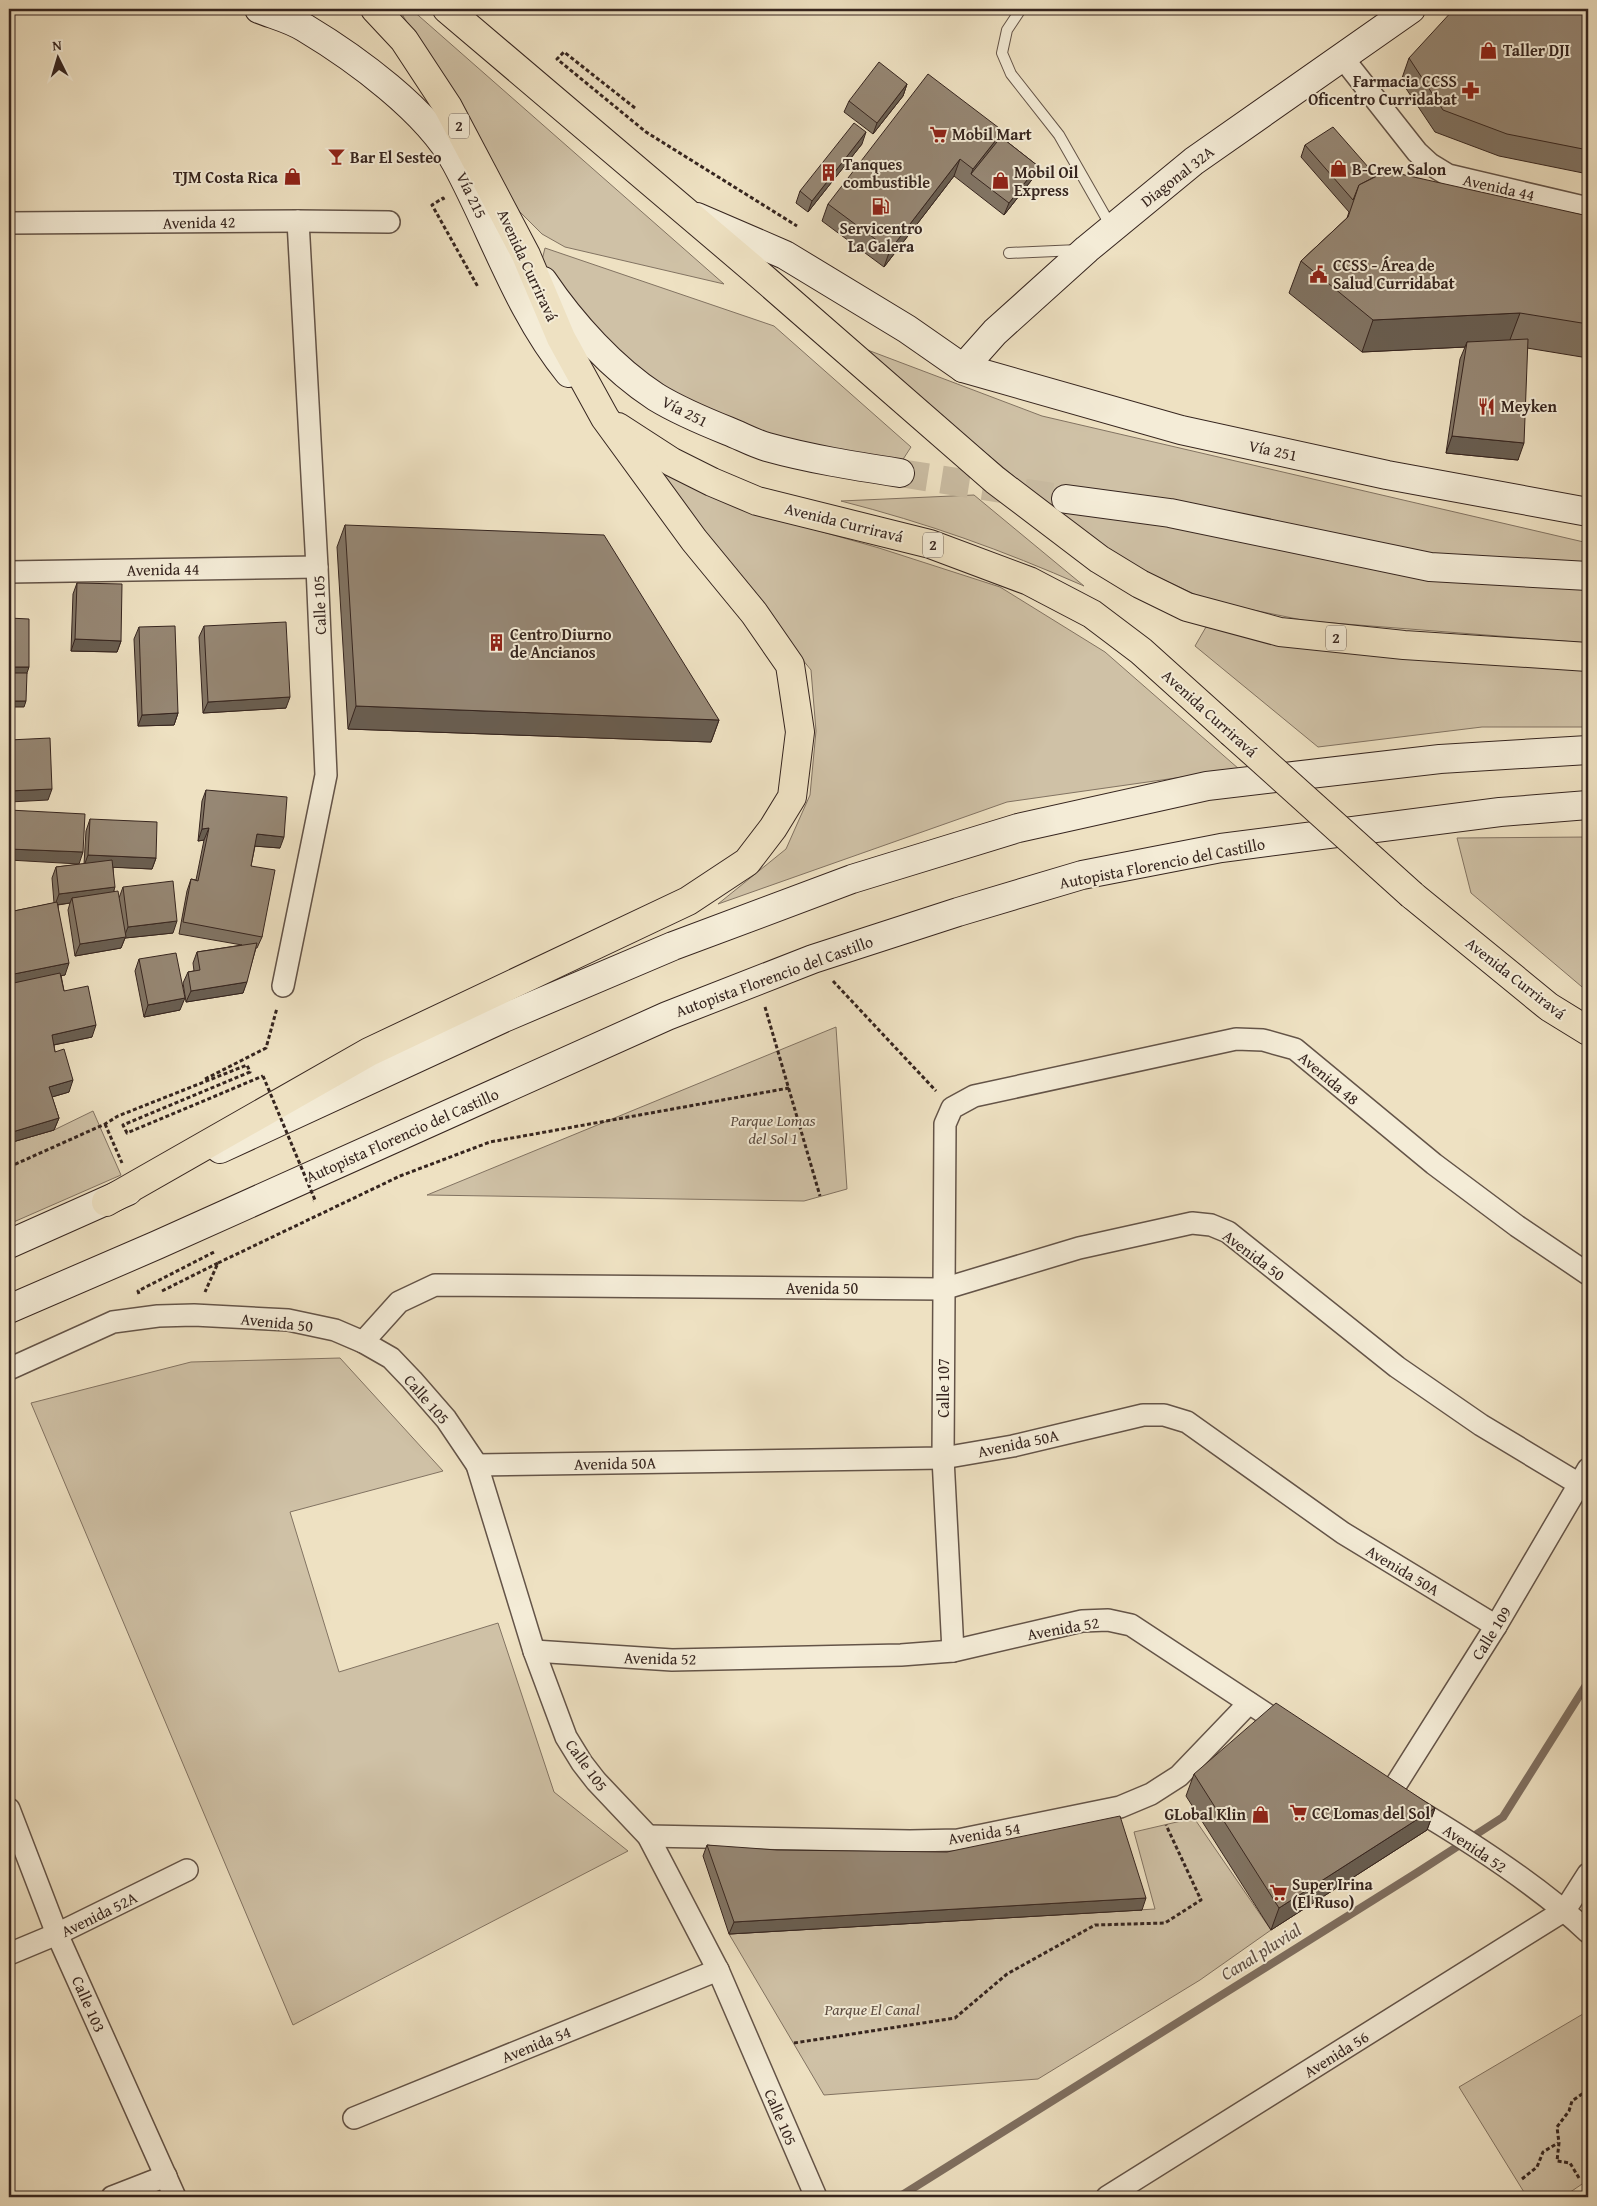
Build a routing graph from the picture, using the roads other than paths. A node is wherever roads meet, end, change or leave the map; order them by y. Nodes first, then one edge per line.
1 (259, 9) edge
2 (375, 9) edge
3 (447, 9) edge
4 (1021, 9) edge
5 (1411, 9) edge
6 (1342, 57) junction
7 (1588, 208) edge
8 (686, 212) junction
9 (298, 221) junction
10 (389, 222) dead end
11 (9, 224) edge
12 (1112, 228) junction
13 (1087, 249) junction
14 (1009, 253) dead end
15 (526, 255) junction
16 (963, 368) junction
17 (605, 418) junction
18 (900, 473) tunnel mouth
19 (1066, 499) tunnel mouth
20 (1588, 512) edge
21 (1588, 557) edge
22 (317, 567) junction
23 (1488, 570) junction
24 (9, 572) edge
25 (1588, 576) edge
26 (1588, 657) edge
27 (1588, 750) edge
28 (1588, 805) edge
29 (283, 986) road end
30 (1588, 1031) edge
31 (948, 1116) joint
32 (106, 1202) junction
33 (9, 1244) edge
34 (1588, 1274) edge
35 (943, 1289) junction
36 (9, 1309) edge
37 (363, 1342) junction
38 (9, 1369) edge
39 (943, 1458) junction
40 (477, 1465) junction
41 (1584, 1477) edge
42 (1496, 1626) junction
43 (534, 1651) junction
44 (953, 1651) junction
45 (1249, 1703) junction
46 (1307, 1740) edge
47 (1382, 1789) joint
48 (9, 1809) edge
49 (648, 1836) junction
50 (187, 1870) dead end
51 (1588, 1874) edge
52 (1565, 1910) junction
53 (1588, 1932) edge
54 (57, 1934) junction
55 (9, 1954) edge
56 (718, 1970) junction
57 (354, 2118) dead end
58 (166, 2176) junction
59 (112, 2197) edge
60 (175, 2197) edge
61 (816, 2197) edge
62 (1107, 2197) edge

1 - 17 main road, Vía 215
2 - 15 highway, Avenida Curriravá / 2
3 - 8 highway
4 - 12 lane
5 - 6 main road, Diagonal 32A
6 - 7 street, Avenida 44
6 - 12 main road, Diagonal 32A
8 - 16 main road, Vía 251
8 - 26 highway, 2
9 - 10 street, Avenida 42
9 - 11 street, Avenida 42
9 - 22 street, Calle 105
12 - 13 main road, Diagonal 32A
13 - 14 lane
13 - 16 main road, Diagonal 32A
15 - 17 highway, Avenida Curriravá / 2
15 - 18 main road, Vía 251
16 - 20 main road, Vía 251
17 - 30 highway, Avenida Curriravá / 2, bridge
17 - 32 highway
19 - 23 main road
21 - 23 main road
22 - 24 street, Avenida 44
22 - 29 street, Calle 105
23 - 25 main road
27 - 32 main road
28 - 36 main road, Autopista Florencio del Castillo
31 - 34 street, Avenida 48
31 - 35 street, Calle 107
32 - 33 main road
35 - 37 street, Avenida 50
35 - 39 street, Calle 107
35 - 41 street, Avenida 50
37 - 38 street, Avenida 50
37 - 40 street, Calle 105
39 - 40 street, Avenida 50A
39 - 42 street, Avenida 50A
39 - 44 street, Calle 107
40 - 43 street, Calle 105
41 - 42 street, Calle 109
42 - 47 street, Calle 109
43 - 44 street, Avenida 52
43 - 49 street, Calle 105
44 - 45 street, Avenida 52
45 - 46 street, Avenida 52
45 - 49 street, Avenida 54
47 - 52 street, Avenida 52
48 - 54 street, Calle 103
49 - 56 street, Calle 105
50 - 54 street, Avenida 52A
51 - 52 street
52 - 53 street, Avenida 52
52 - 62 street, Avenida 56
54 - 55 street, Avenida 52A
54 - 58 street, Calle 103
56 - 57 street, Avenida 54
56 - 61 street, Calle 105
58 - 59 street
58 - 60 street, Calle 103

